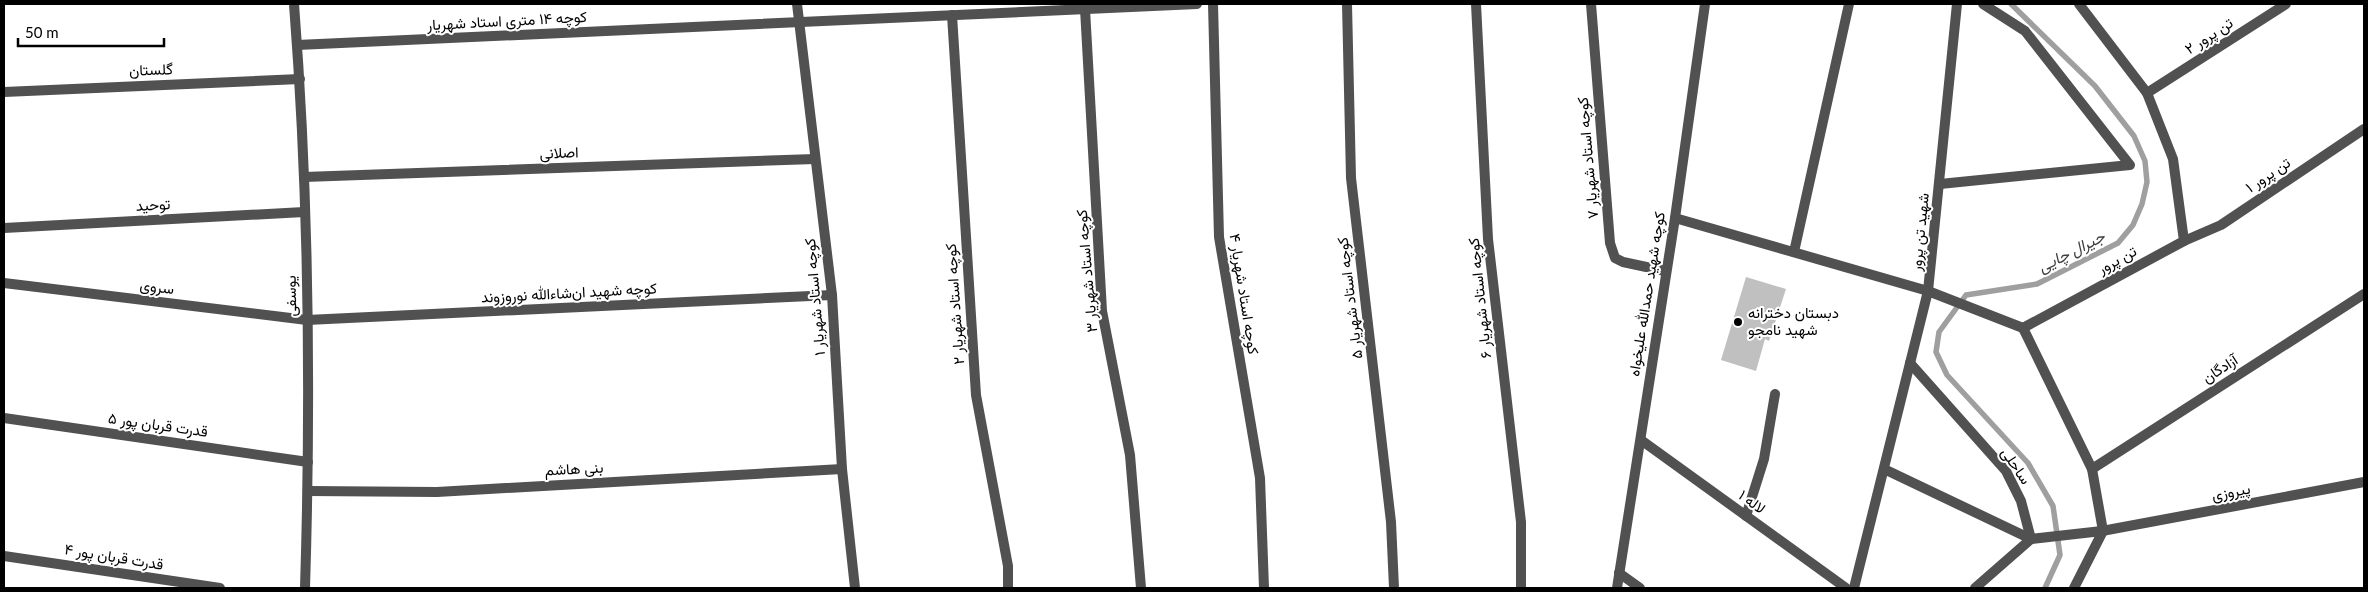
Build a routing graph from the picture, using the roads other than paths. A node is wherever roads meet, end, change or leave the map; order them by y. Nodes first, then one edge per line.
1 (294, 4) edge
2 (798, 4) edge
3 (1198, 4) edge
4 (1213, 4) edge
5 (1347, 4) edge
6 (1476, 4) edge
7 (1591, 4) edge
8 (1705, 4) edge
9 (1848, 4) edge
10 (1957, 4) edge
11 (1984, 4) edge
12 (2079, 4) edge
13 (2286, 4) edge
14 (1044, 7) edge
15 (1085, 9) junction
16 (952, 15) junction
17 (800, 23) junction
18 (297, 45) junction
19 (300, 79) junction
20 (4, 92) edge
21 (2147, 93) junction
22 (2364, 129) edge
23 (815, 159) junction
24 (304, 177) junction
25 (1940, 184) junction
26 (304, 212) junction
27 (1675, 218) junction
28 (4, 228) edge
29 (2184, 240) junction
30 (1794, 252) junction
31 (1665, 271) junction
32 (4, 283) edge
33 (1928, 291) junction
34 (2364, 294) edge
35 (832, 295) junction
36 (307, 320) junction
37 (2023, 328) junction
38 (1910, 362) junction
39 (1775, 394) dead end
40 (4, 418) edge
41 (1641, 440) junction
42 (308, 462) junction
43 (842, 469) junction
44 (1884, 469) junction
45 (2092, 469) junction
46 (2364, 482) edge
47 (308, 491) junction
48 (1746, 516) junction
49 (2102, 531) junction
50 (2032, 539) junction
51 (4, 556) edge
52 (1619, 573) junction
53 (220, 588) edge
54 (306, 588) edge
55 (855, 588) edge
56 (1008, 588) edge
57 (1142, 588) edge
58 (1264, 588) edge
59 (1394, 588) edge
60 (1521, 588) edge
61 (1617, 588) edge
62 (1640, 588) edge
63 (1846, 588) edge
64 (1854, 588) edge
65 (1975, 588) edge
66 (2074, 588) edge

1 - 18 street, یوسفی
2 - 17 street, کوچه استاد شهریار ۱
3 - 15 street, کوچه ۱۴ متری استاد شهریار
4 - 58 street, کوچه استاد شهریار ۴
5 - 59 street, کوچه استاد شهریار ۵
6 - 60 street, کوچه استاد شهریار ۶
7 - 31 street, کوچه استاد شهریار ۷
8 - 27 street, کوچه شهید حمدالله علیخواه
9 - 30 street
10 - 25 street, شهید تن پرور
11 - 25 street
12 - 21 street
13 - 21 street, تن پرور ۲
14 - 15 street, کوچه ۱۴ متری استاد شهریار
14 - 16 street, کوچه ۱۴ متری استاد شهریار
15 - 57 street, کوچه استاد شهریار ۳
16 - 17 street, کوچه ۱۴ متری استاد شهریار
16 - 56 street, کوچه استاد شهریار ۲
17 - 18 street, کوچه ۱۴ متری استاد شهریار
17 - 23 street, کوچه استاد شهریار ۱
18 - 19 street, یوسفی
19 - 20 street, گلستان
19 - 24 street, یوسفی
21 - 29 street
22 - 29 street, تن پرور ۱
23 - 24 street, اصلانی
23 - 35 street, کوچه استاد شهریار ۱
24 - 26 street, یوسفی
25 - 33 street, شهید تن پرور
26 - 28 street, توحید
26 - 36 street, یوسفی
27 - 30 street, شهید تن پرور
27 - 31 street, کوچه شهید حمدالله علیخواه
29 - 37 street, تن پرور
30 - 33 street, شهید تن پرور
31 - 41 street, کوچه شهید حمدالله علیخواه
32 - 36 street, سروی
33 - 37 street
33 - 38 street
34 - 45 street, آزادگان
35 - 36 street, کوچه شهید ان‌شاءالله نوروزوند
35 - 43 street, کوچه استاد شهریار ۱
36 - 42 street, یوسفی
37 - 45 street
38 - 44 street
38 - 50 street, ساحلی
39 - 48 street
40 - 42 street, قدرت قربان پور ۵
41 - 48 street, لاله ۱
41 - 52 street, کوچه شهید حمدالله علیخواه
42 - 47 street, یوسفی
43 - 47 street, بنی هاشم
43 - 55 street, کوچه استاد شهریار ۱
44 - 50 street
44 - 64 street
45 - 49 street
46 - 49 street, پیروزی
47 - 54 street, یوسفی
48 - 63 street, لاله ۱
49 - 50 street, پیروزی
49 - 66 street
50 - 65 street
51 - 53 street, قدرت قربان پور ۴
52 - 61 street, کوچه شهید حمدالله علیخواه
52 - 62 street

